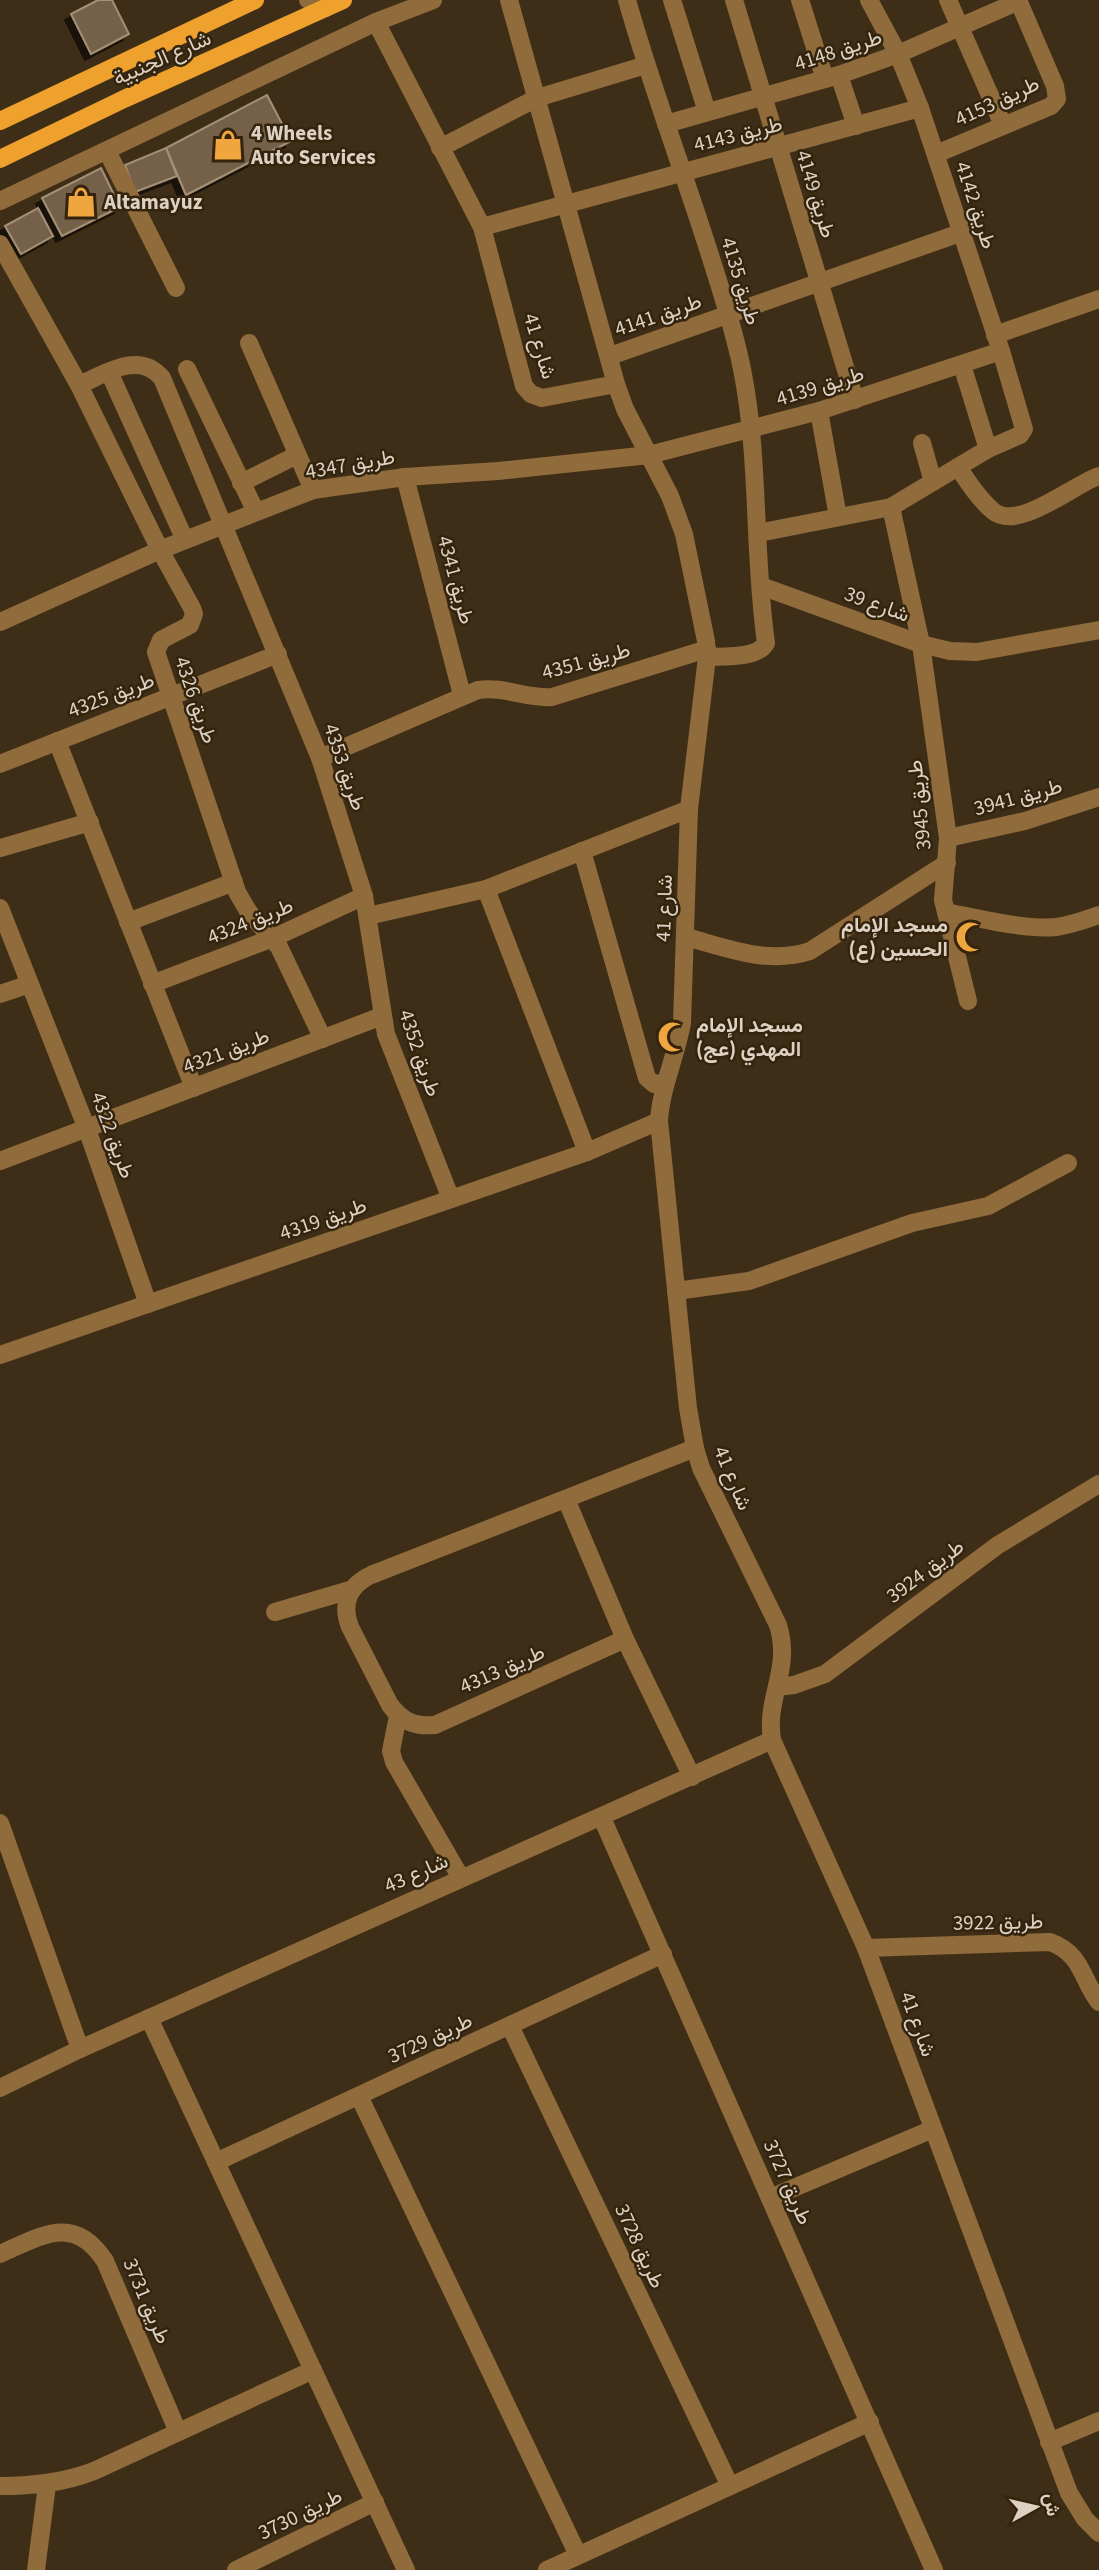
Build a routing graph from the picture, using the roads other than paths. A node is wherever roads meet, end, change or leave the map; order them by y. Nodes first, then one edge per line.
1 (255, 0) edge
2 (344, 0) edge
3 (433, 0) edge
4 (509, 0) edge
5 (627, 0) edge
6 (672, 0) edge
7 (734, 0) edge
8 (800, 0) edge
9 (869, 0) edge
10 (948, 0) edge
11 (1018, 1) edge
12 (308, 5) edge
13 (376, 22) junction
14 (960, 27) junction
15 (898, 54) junction
16 (646, 65) junction
17 (832, 77) junction
18 (764, 97) junction
19 (537, 98) junction
20 (920, 108) junction
21 (707, 112) junction
22 (0, 121) edge
23 (666, 124) junction
24 (1003, 125) junction
25 (856, 126) junction
26 (440, 148) junction
27 (778, 148) junction
28 (107, 151) junction
29 (936, 154) junction
30 (0, 159) edge
31 (684, 172) junction
32 (0, 201) edge
33 (567, 204) junction
34 (482, 227) junction
35 (960, 233) junction
36 (0, 244) edge
37 (819, 282) junction
38 (176, 288) dead end
39 (1099, 299) edge
40 (729, 314) junction
41 (250, 343) dead end
42 (998, 343) junction
43 (610, 356) junction
44 (962, 365) junction
45 (187, 369) dead end
46 (109, 372) junction
47 (617, 384) junction
48 (79, 385) junction
49 (855, 400) junction
50 (819, 411) junction
51 (751, 430) junction
52 (922, 443) dead end
53 (988, 449) junction
54 (297, 455) junction
55 (649, 455) junction
56 (958, 467) junction
57 (1099, 476) edge
58 (405, 477) junction
59 (933, 482) junction
60 (241, 483) junction
61 (313, 490) junction
62 (891, 507) junction
63 (256, 512) junction
64 (838, 517) junction
65 (223, 525) junction
66 (758, 533) junction
67 (185, 540) junction
68 (160, 550) junction
69 (761, 586) junction
70 (0, 622) edge
71 (1099, 630) edge
72 (921, 644) junction
73 (707, 653) junction
74 (278, 654) junction
75 (462, 695) junction
76 (171, 696) junction
77 (57, 741) junction
78 (320, 758) junction
79 (0, 764) edge
80 (1099, 797) edge
81 (689, 809) junction
82 (90, 822) junction
83 (948, 838) junction
84 (0, 848) edge
85 (582, 851) junction
86 (947, 863) junction
87 (234, 882) junction
88 (486, 889) junction
89 (363, 896) junction
90 (0, 908) edge
91 (946, 912) junction
92 (1099, 915) edge
93 (368, 916) junction
94 (128, 922) junction
95 (686, 937) junction
96 (273, 938) junction
97 (30, 984) junction
98 (152, 984) junction
99 (0, 995) edge
100 (968, 1001) dead end
101 (382, 1016) junction
102 (323, 1039) junction
103 (664, 1083) junction
104 (194, 1088) junction
105 (659, 1121) junction
106 (87, 1129) junction
107 (587, 1152) junction
108 (0, 1161) edge
109 (1068, 1163) dead end
110 (451, 1199) junction
111 (676, 1291) junction
112 (148, 1304) junction
113 (0, 1355) edge
114 (695, 1448) junction
115 (1097, 1491) edge
116 (566, 1499) junction
117 (350, 1590) junction
118 (275, 1612) dead end
119 (625, 1639) junction
120 (777, 1686) junction
121 (398, 1716) junction
122 (772, 1740) junction
123 (692, 1777) junction
124 (601, 1818) junction
125 (0, 1823) edge
126 (461, 1878) junction
127 (866, 1948) junction
128 (663, 1955) junction
129 (1099, 2003) edge
130 (149, 2018) junction
131 (510, 2026) junction
132 (79, 2049) junction
133 (0, 2088) edge
134 (359, 2096) junction
135 (933, 2129) junction
136 (216, 2162) junction
137 (771, 2198) junction
138 (0, 2254) edge
139 (313, 2370) junction
140 (1099, 2421) edge
141 (870, 2422) junction
142 (178, 2432) junction
143 (1049, 2442) junction
144 (47, 2485) junction
145 (0, 2486) edge
146 (730, 2486) junction
147 (374, 2502) junction
148 (1099, 2533) edge
149 (579, 2555) junction
150 (243, 2569) edge
151 (930, 2569) edge
152 (36, 2570) edge
153 (406, 2570) edge
154 (547, 2570) edge

1 - 22 main road, شارع الجنبية
2 - 12 main road, شارع الجنبية
3 - 13 street
4 - 19 street, شارع 41
5 - 16 street, طريق 4135
6 - 21 street
7 - 18 street, طريق 4149
8 - 17 street
9 - 15 street, طريق 4142
10 - 14 street
11 - 14 street, طريق 4148
11 - 24 street, طريق 4153
12 - 30 main road, شارع الجنبية
13 - 26 street, شارع 41
13 - 28 street
14 - 15 street, طريق 4148
14 - 24 street
15 - 17 street, طريق 4148
15 - 20 street, طريق 4142
16 - 19 street
16 - 23 street, طريق 4135
17 - 18 street, طريق 4148
17 - 25 street
18 - 21 street, طريق 4148
18 - 27 street, طريق 4149
19 - 26 street
19 - 33 street, شارع 41
20 - 25 street, طريق 4143
20 - 29 street, طريق 4142
21 - 23 street, طريق 4148
23 - 31 street, طريق 4135
24 - 29 street, طريق 4153
25 - 27 street, طريق 4143
26 - 34 street, شارع 41
27 - 31 street, طريق 4143
27 - 37 street, طريق 4149
28 - 32 street
28 - 38 street
29 - 35 street, طريق 4142
31 - 33 street, طريق 4143
31 - 40 street, طريق 4135
33 - 34 street
33 - 43 street, شارع 41
34 - 47 street, شارع 41
35 - 37 street, طريق 4141
35 - 42 street, طريق 4142
36 - 48 street, طريق 4326
37 - 40 street, طريق 4141
37 - 49 street, طريق 4149
39 - 42 street, طريق 4139
40 - 43 street, طريق 4141
40 - 51 street, طريق 4135
41 - 54 street
42 - 44 street, طريق 4139
42 - 53 street, طريق 4142
43 - 47 street, شارع 41
44 - 49 street, طريق 4139
44 - 53 street
45 - 60 street
46 - 48 street
46 - 65 street, طريق 4353
46 - 67 street
47 - 55 street, شارع 41
48 - 68 street, طريق 4326
49 - 50 street, طريق 4139
50 - 51 street, طريق 4139
50 - 64 street
51 - 55 street, طريق 4139
51 - 66 street, طريق 4135
52 - 59 street
53 - 56 street
54 - 60 street
54 - 61 street
55 - 58 street, طريق 4347
55 - 73 street, شارع 41
56 - 57 street
56 - 59 street
58 - 61 street, طريق 4347
58 - 75 street, طريق 4341
59 - 62 street
60 - 63 street
61 - 63 street, طريق 4347
62 - 64 street
62 - 72 street, طريق 3945
63 - 65 street, طريق 4347
64 - 66 street
65 - 67 street, طريق 4347
65 - 74 street, طريق 4353
66 - 69 street, طريق 4135
67 - 68 street, طريق 4347
68 - 70 street, طريق 4347
68 - 76 street, طريق 4326
69 - 72 street, شارع 39
69 - 73 street
71 - 72 street, شارع 39
72 - 83 street, طريق 3945
73 - 75 street, طريق 4351
73 - 81 street, شارع 41
74 - 76 street, طريق 4325
74 - 78 street, طريق 4353
75 - 78 street, طريق 4351
76 - 77 street, طريق 4325
76 - 87 street, طريق 4326
77 - 79 street, طريق 4325
77 - 82 street
78 - 89 street, طريق 4353
80 - 83 street, طريق 3941
81 - 85 street
81 - 95 street, شارع 41
82 - 84 street
82 - 94 street
83 - 86 street, طريق 3945
85 - 88 street
85 - 103 street
86 - 91 street, طريق 3945
86 - 95 street
87 - 94 street, طريق 4324
87 - 96 street, طريق 4326
88 - 93 street
88 - 107 street
89 - 93 street, طريق 4353
89 - 96 street, طريق 4324
90 - 97 street, طريق 4322
91 - 92 street
91 - 100 street, طريق 3945
93 - 101 street, طريق 4352
94 - 98 street
95 - 103 street, شارع 41
96 - 98 street, طريق 4324
96 - 102 street, طريق 4326
97 - 99 street
97 - 106 street, طريق 4322
98 - 104 street
101 - 102 street, طريق 4321
101 - 110 street, طريق 4352
102 - 104 street, طريق 4321
103 - 105 street, شارع 41
104 - 106 street, طريق 4321
105 - 107 street, طريق 4319
105 - 111 street, شارع 41
106 - 108 street, طريق 4321
106 - 112 street, طريق 4322
107 - 110 street, طريق 4319
109 - 111 street
110 - 112 street, طريق 4319
111 - 114 street, شارع 41
112 - 113 street, طريق 4319
114 - 116 street
114 - 120 street, شارع 41
115 - 120 street, طريق 3924
116 - 117 street
116 - 119 street
117 - 118 street
117 - 121 street
119 - 121 street, طريق 4313
119 - 123 street
120 - 122 street, شارع 41
121 - 126 street
122 - 123 street, شارع 43
122 - 127 street, شارع 41
123 - 124 street, شارع 43
124 - 126 street, شارع 43
124 - 128 street, طريق 3727
125 - 132 street
126 - 130 street, شارع 43
127 - 129 street, طريق 3922
127 - 135 street, شارع 41
128 - 131 street, طريق 3729
128 - 137 street, طريق 3727
130 - 132 street, شارع 43
130 - 136 street
131 - 134 street, طريق 3729
131 - 146 street, طريق 3728
132 - 133 street, شارع 43
134 - 136 street, طريق 3729
134 - 149 street
135 - 137 street
135 - 143 street, شارع 41
136 - 139 street
137 - 141 street, طريق 3727
138 - 142 street, طريق 3731
139 - 142 street
139 - 147 street
140 - 143 street
141 - 146 street
141 - 151 street, طريق 3727
142 - 144 street
143 - 148 street, شارع 41
144 - 145 street
144 - 152 street
146 - 149 street
147 - 150 street, طريق 3730
147 - 153 street
149 - 154 street

